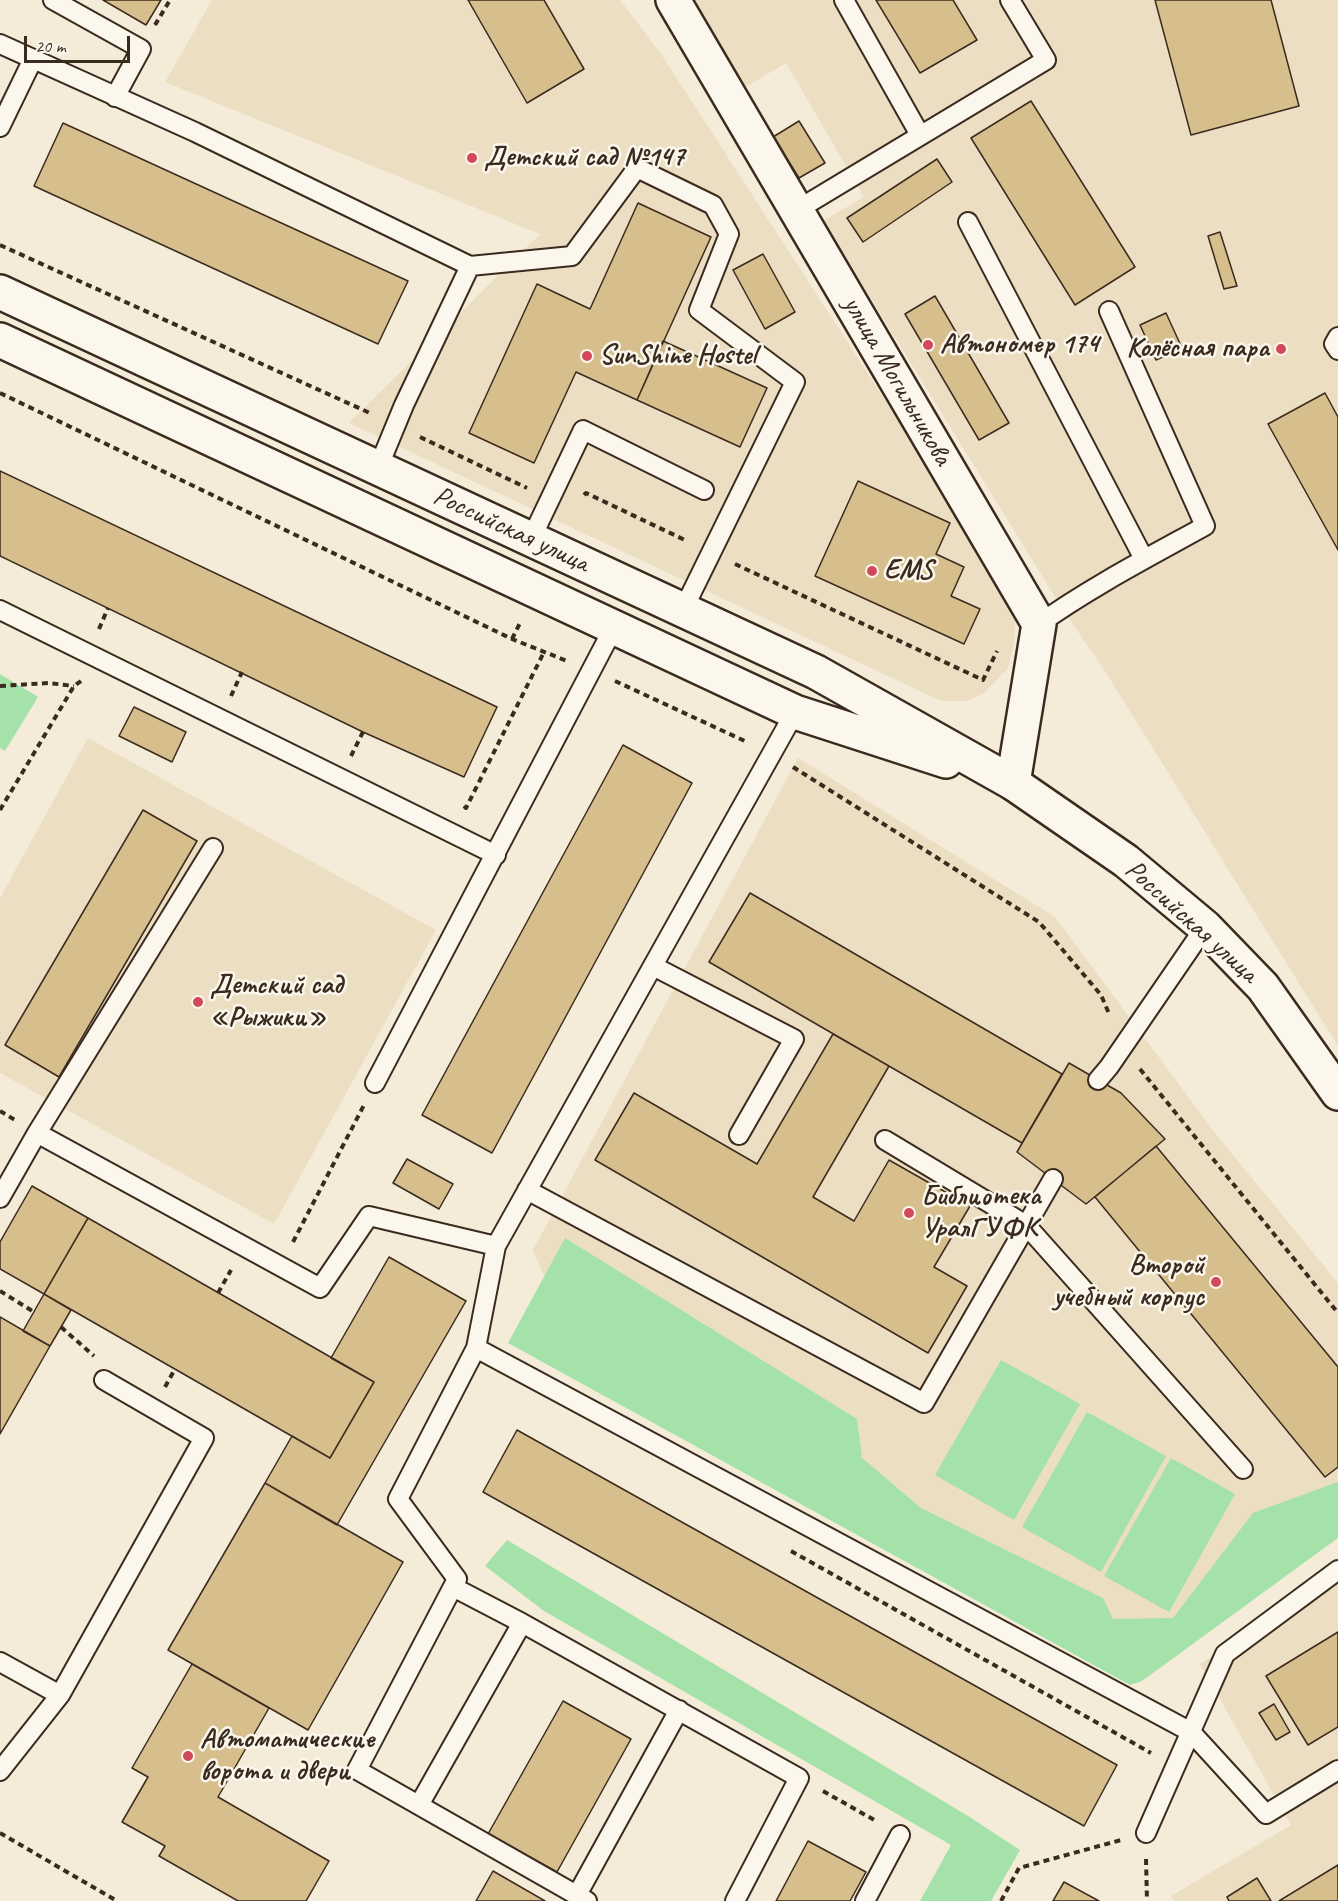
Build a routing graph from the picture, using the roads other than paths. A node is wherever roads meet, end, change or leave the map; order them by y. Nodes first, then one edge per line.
1 (673, 0) edge
2 (844, 0) edge
3 (1010, 0) edge
4 (55, 1) edge
5 (0, 44) edge
6 (33, 59) junction
7 (115, 97) junction
8 (0, 127) edge
9 (920, 135) junction
10 (797, 210) junction
11 (968, 222) dead end
12 (470, 266) junction
13 (0, 292) edge
14 (1109, 311) dead end
15 (1338, 337) edge
16 (0, 340) edge
17 (1338, 350) edge
18 (378, 468) junction
19 (704, 490) dead end
20 (531, 539) junction
21 (1144, 559) junction
22 (0, 610) edge
23 (683, 610) junction
24 (1039, 624) junction
25 (614, 627) junction
26 (795, 712) junction
27 (1013, 783) junction
28 (213, 848) dead end
29 (496, 855) junction
30 (1204, 927) junction
31 (653, 966) junction
32 (1098, 1080) dead end
33 (375, 1083) road end
34 (1338, 1093) edge
35 (37, 1133) junction
36 (739, 1135) dead end
37 (885, 1140) dead end
38 (1053, 1179) dead end
39 (527, 1190) junction
40 (0, 1198) edge
41 (1026, 1225) junction
42 (496, 1246) junction
43 (476, 1348) junction
44 (104, 1380) dead end
45 (1243, 1469) dead end
46 (1338, 1570) edge
47 (453, 1587) junction
48 (522, 1623) junction
49 (0, 1662) edge
50 (60, 1695) junction
51 (679, 1710) junction
52 (1191, 1732) junction
53 (1338, 1770) edge
54 (0, 1771) edge
55 (419, 1805) junction
56 (1146, 1833) road end
57 (900, 1835) road end
58 (582, 1898) edge
59 (735, 1901) edge
60 (865, 1901) edge

1 - 10 main road, улица Могильникова
2 - 9 lane
3 - 9 lane
4 - 7 lane
5 - 6 lane
6 - 7 lane
6 - 8 lane
7 - 12 lane
9 - 10 lane
10 - 24 main road, улица Могильникова
11 - 21 lane
12 - 18 lane
12 - 23 lane
13 - 18 main road, Российская улица
14 - 21 lane
15 - 17 lane
16 - 25 main road, Российская улица
18 - 20 main road, Российская улица
19 - 20 lane
20 - 23 main road, Российская улица
21 - 24 lane
22 - 29 lane
23 - 27 main road, Российская улица
24 - 27 main road
25 - 26 main road, Российская улица
25 - 29 lane
26 - 27 main road, Российская улица
26 - 31 lane
27 - 30 main road, Российская улица
28 - 35 lane
29 - 33 lane
30 - 32 lane
30 - 34 main road, Российская улица
31 - 36 lane
31 - 39 lane
35 - 40 lane
35 - 42 lane
37 - 41 lane
38 - 41 lane
39 - 41 lane
39 - 42 lane
41 - 45 lane
42 - 43 lane
43 - 47 lane
43 - 52 lane
44 - 50 lane
46 - 52 lane
47 - 48 lane
47 - 55 lane
48 - 51 lane
48 - 55 lane
49 - 50 lane
50 - 54 lane
51 - 58 lane
51 - 59 lane
52 - 53 lane
52 - 56 lane
55 - 58 lane
57 - 60 lane

